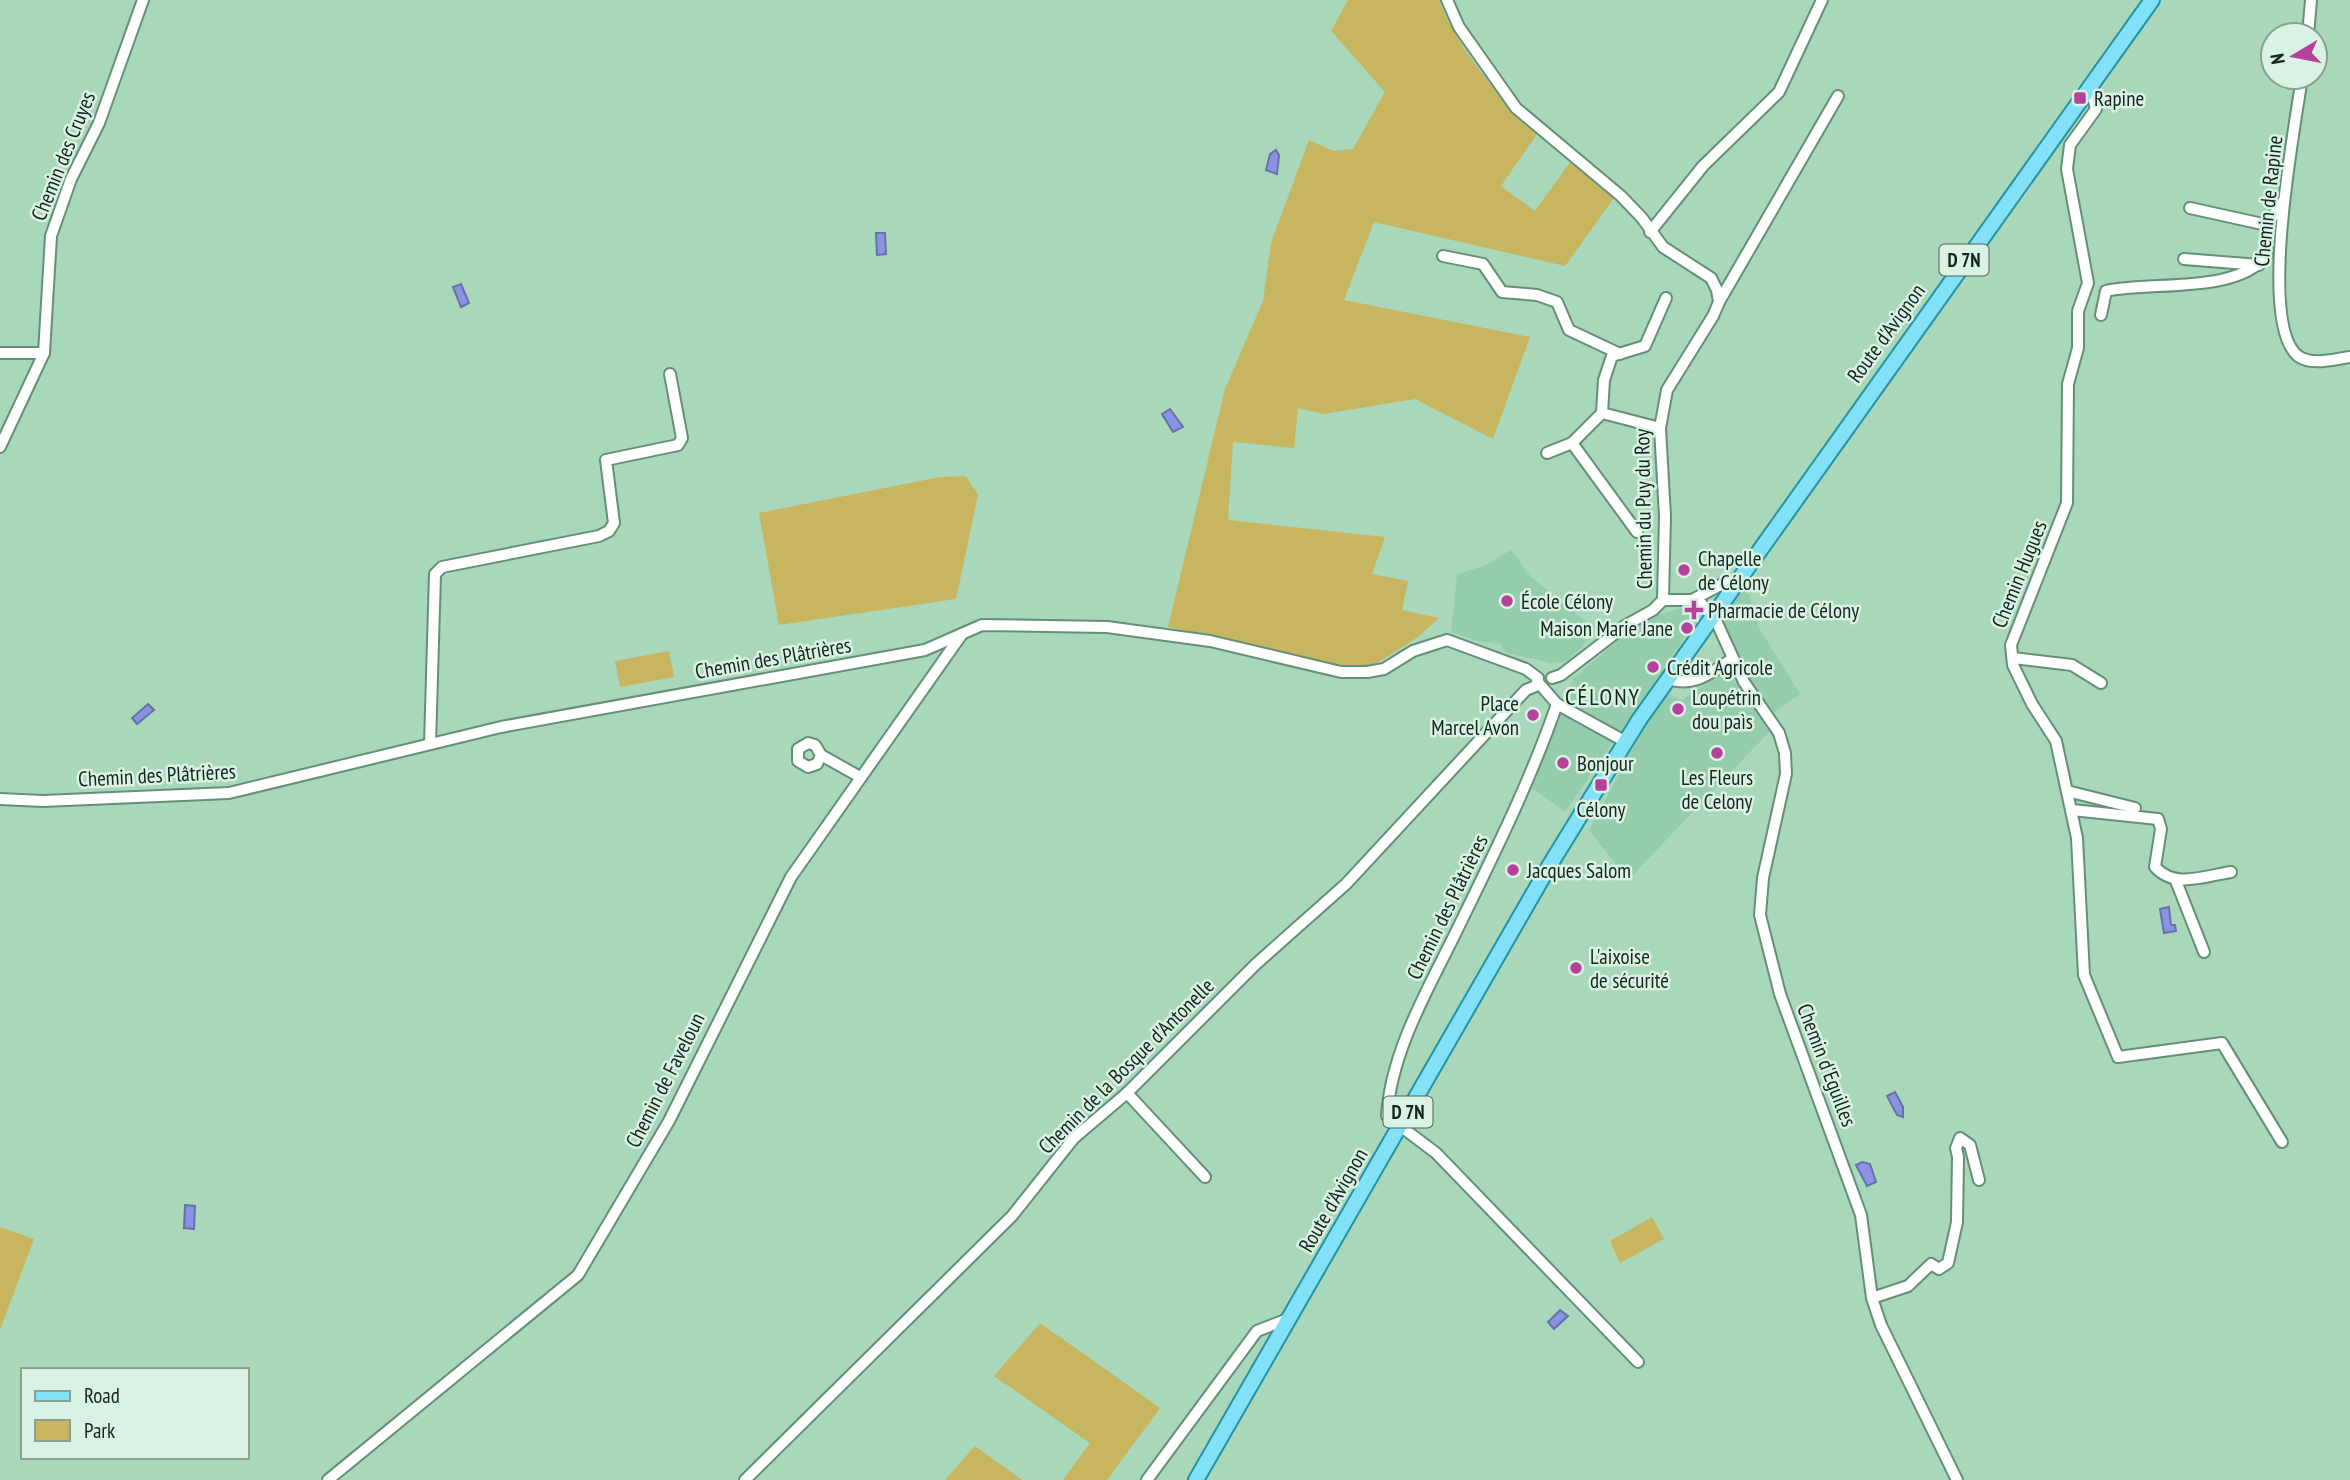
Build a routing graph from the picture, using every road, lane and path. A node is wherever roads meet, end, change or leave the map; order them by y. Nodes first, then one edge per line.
1 (143, 0) edge
2 (1447, 0) edge
3 (1822, 0) edge
4 (2149, 0) edge
5 (2311, 0) edge
6 (2309, 21) edge
7 (2300, 91) edge
8 (2085, 92) junction
9 (1838, 96) dead end
10 (2286, 198) junction
11 (2190, 208) dead end
12 (2267, 225) junction
13 (1650, 232) junction
14 (1443, 256) dead end
15 (2184, 259) dead end
16 (2259, 265) junction
17 (1666, 298) dead end
18 (1719, 302) junction
19 (2101, 315) dead end
20 (0, 353) edge
21 (44, 353) junction
22 (1620, 354) junction
23 (2350, 357) edge
24 (670, 374) dead end
25 (1602, 413) junction
26 (1660, 428) junction
27 (1572, 443) junction
28 (0, 447) edge
29 (1547, 453) dead end
30 (1805, 482) junction
31 (1637, 532) dead end
32 (1728, 581) junction
33 (1662, 600) junction
34 (1692, 600) junction
35 (1710, 614) junction
36 (963, 633) junction
37 (2013, 658) junction
38 (1732, 659) junction
39 (1667, 679) junction
40 (2101, 682) dead end
41 (1540, 684) junction
42 (1557, 704) junction
43 (1623, 740) junction
44 (430, 744) junction
45 (821, 755) dead end
46 (860, 777) junction
47 (2067, 791) junction
48 (0, 799) edge
49 (2135, 808) dead end
50 (2072, 810) junction
51 (2231, 872) dead end
52 (2176, 881) junction
53 (2204, 952) dead end
54 (1127, 1093) junction
55 (1401, 1124) junction
56 (2282, 1142) dead end
57 (1205, 1177) dead end
58 (1979, 1180) dead end
59 (1872, 1298) junction
60 (1287, 1319) junction
61 (1638, 1362) dead end
62 (328, 1480) edge
63 (745, 1480) edge
64 (1147, 1480) edge
65 (1196, 1480) edge
66 (1958, 1480) edge

1 - 21 street, Chemin des Cruyes
2 - 13 street
3 - 13 street
4 - 8 main road, Route d'Avignon / D 7N
5 - 6 street
7 - 10 street, Chemin de Rapine
8 - 30 main road, Route d'Avignon / D 7N
8 - 37 street, Chemin Hugues
9 - 18 street, Chemin du Puy du Roy
10 - 12 street
10 - 23 street, Chemin de Rapine
11 - 12 street
12 - 16 street
13 - 18 street
14 - 22 street
15 - 16 street
16 - 19 street
17 - 22 street
18 - 26 street, Chemin du Puy du Roy
20 - 21 street
21 - 28 street, Chemin des Cruyes
22 - 25 street
24 - 44 street
25 - 26 street
25 - 27 street
26 - 33 street, Chemin du Puy du Roy
27 - 29 street
27 - 31 street
30 - 32 main road, Route d'Avignon / D 7N
30 - 35 main road, Route d'Avignon / D 7N
32 - 34 street
32 - 35 main road, Route d'Avignon / D 7N
33 - 34 street
33 - 41 street
34 - 35 street
35 - 38 street, Chemin d'Eguilles
35 - 39 main road, Route d'Avignon / D 7N
35 - 43 main road, Route d'Avignon / D 7N
36 - 41 street, Chemin des Plâtrières
36 - 44 street, Chemin des Plâtrières
36 - 46 street, Chemin de Faveloun
37 - 40 street
37 - 47 street, Chemin Hugues
38 - 39 street
38 - 59 street, Chemin d'Eguilles
39 - 43 main road, Route d'Avignon / D 7N
41 - 42 street
41 - 54 street, Chemin de la Bosque d'Antonelle
42 - 43 street
42 - 55 street, Chemin des Plâtrières
43 - 55 main road, Route d'Avignon / D 7N
44 - 48 street, Chemin des Plâtrières
45 - 46 street
46 - 62 street, Chemin de Faveloun
47 - 49 street
47 - 50 street, Chemin Hugues
50 - 52 street
50 - 56 street, Chemin Hugues
51 - 52 street
52 - 53 street
54 - 57 street
54 - 63 street, Chemin de la Bosque d'Antonelle
55 - 60 main road, Route d'Avignon / D 7N
55 - 61 street
58 - 59 street
59 - 66 street, Chemin d'Eguilles
60 - 64 street
60 - 65 main road, Route d'Avignon / D 7N

